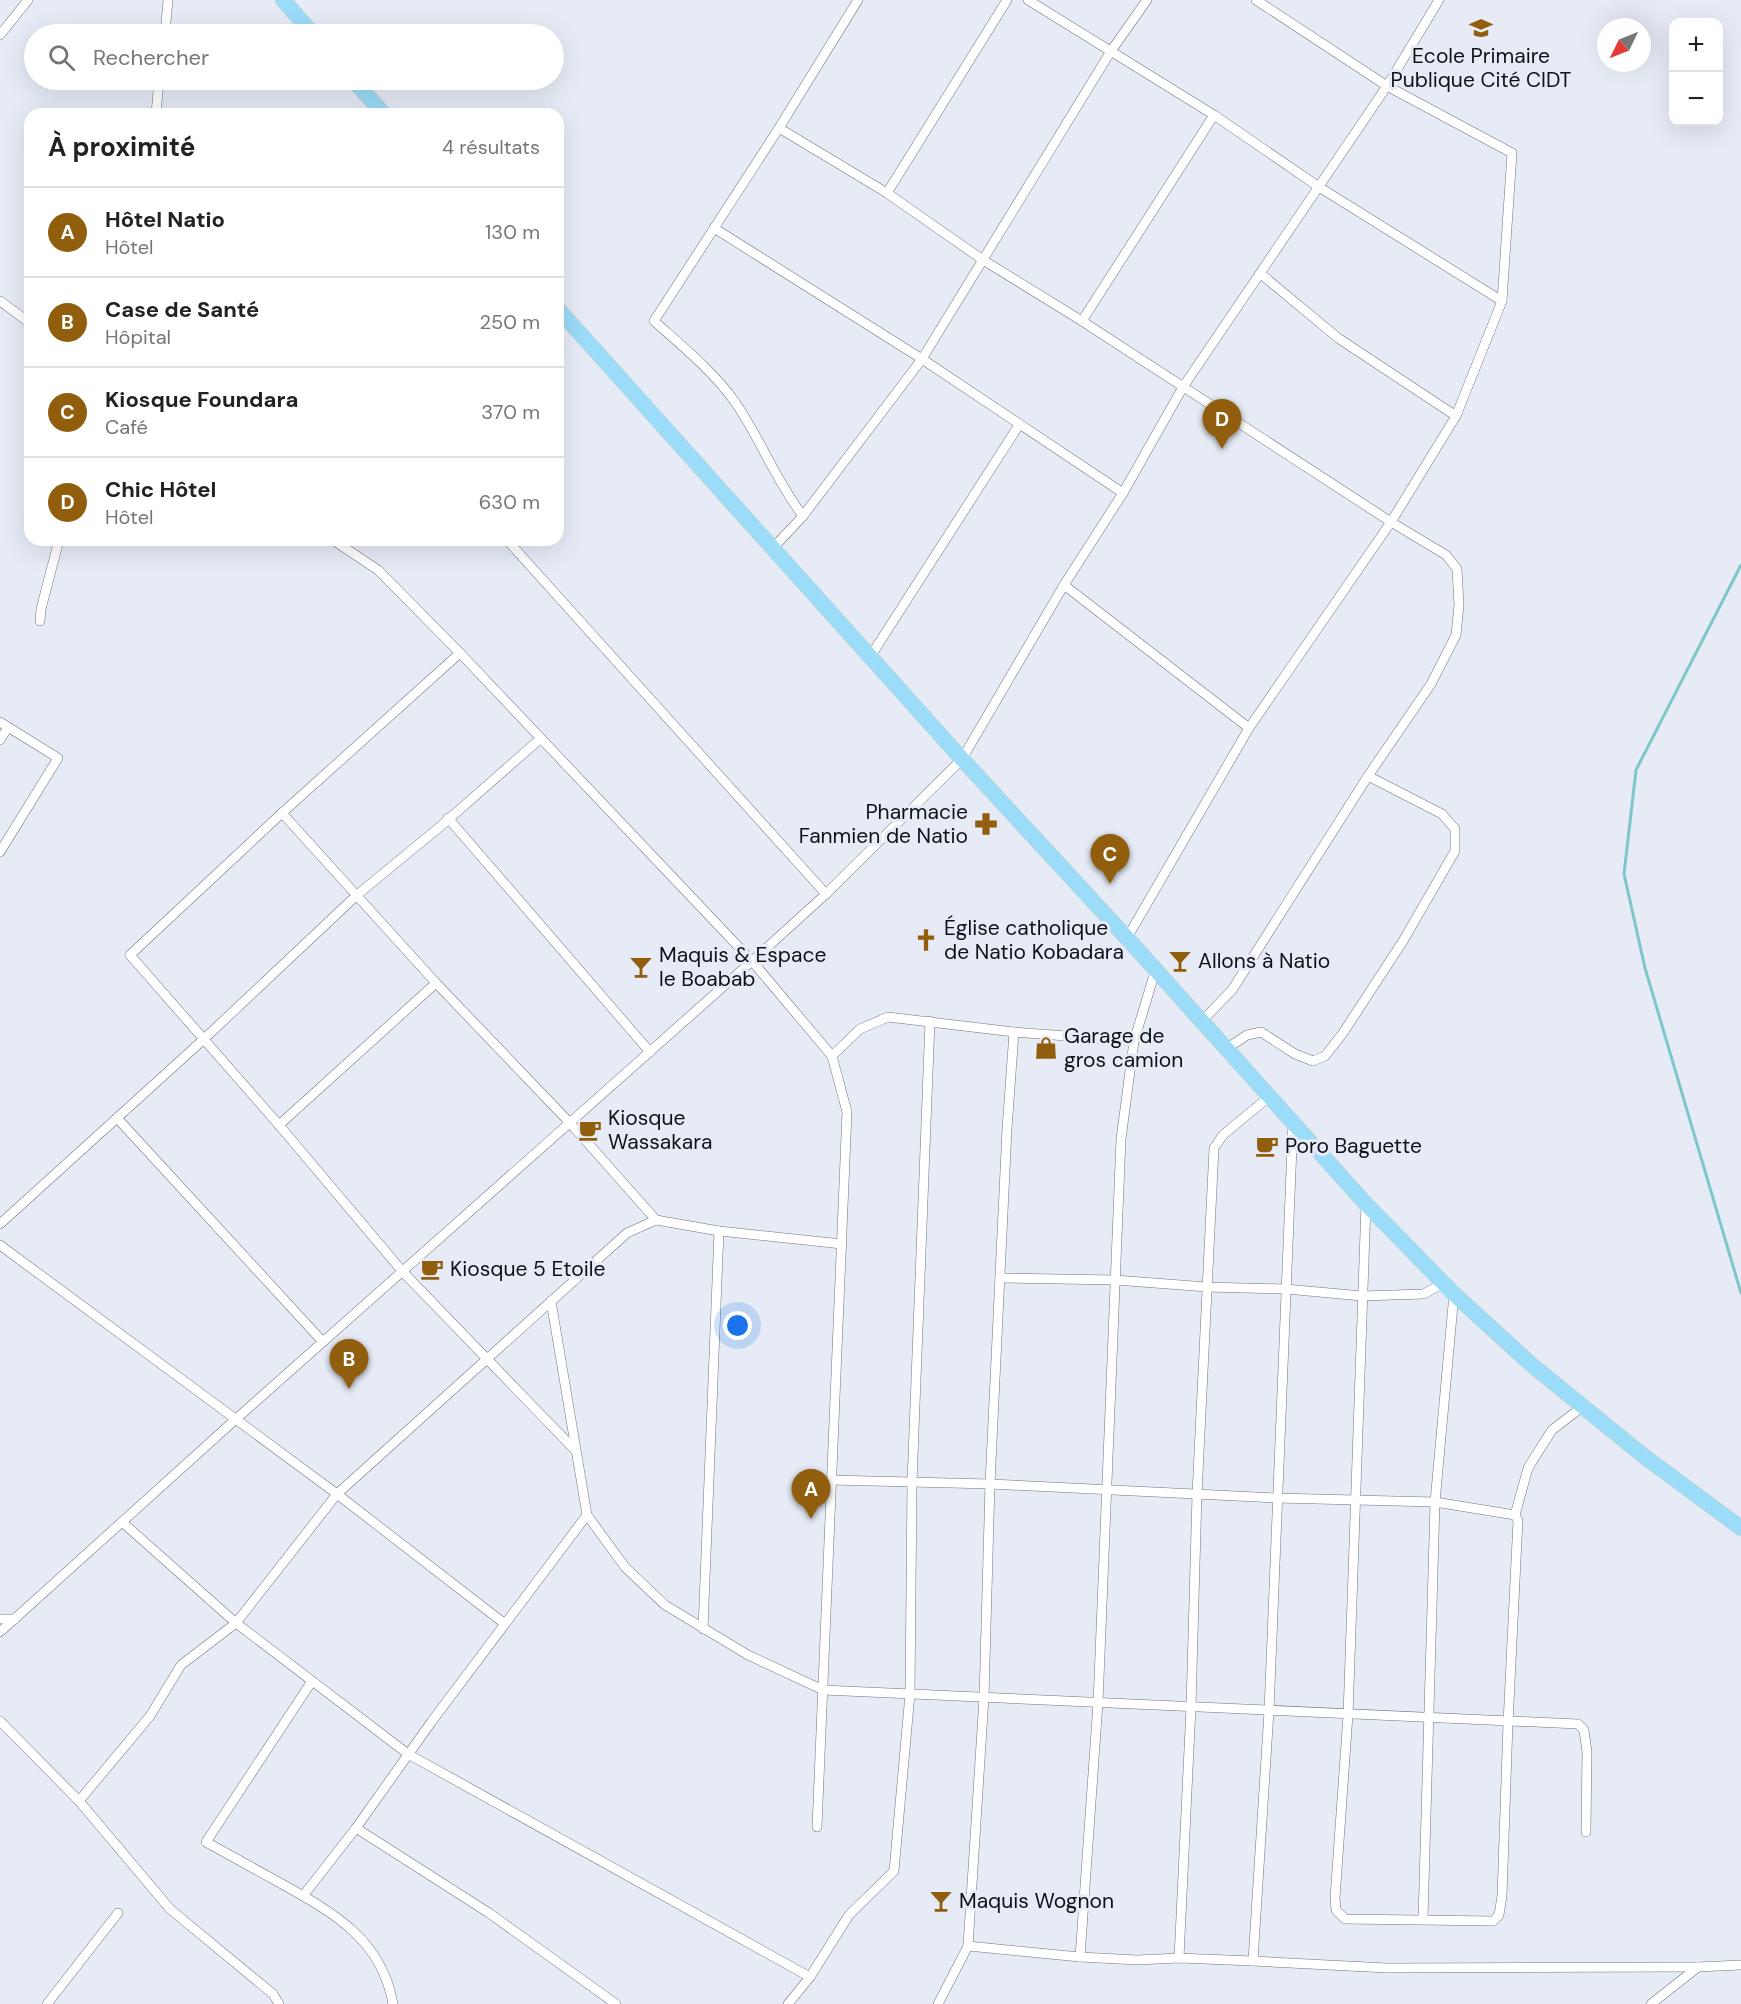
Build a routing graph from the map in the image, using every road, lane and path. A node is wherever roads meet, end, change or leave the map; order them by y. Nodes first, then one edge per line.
1 (28, 0) edge
2 (168, 0) edge
3 (283, 0) edge
4 (858, 0) edge
5 (1007, 0) edge
6 (1028, 0) edge
7 (1147, 0) edge
8 (1256, 0) edge
9 (1439, 0) edge
10 (166, 24) edge
11 (304, 24) edge
12 (0, 35) edge
13 (1111, 51) junction
14 (1387, 86) junction
15 (158, 90) edge
16 (362, 90) edge
17 (157, 108) edge
18 (379, 108) edge
19 (1214, 115) junction
20 (779, 128) junction
21 (1319, 188) junction
22 (887, 193) junction
23 (714, 228) junction
24 (983, 260) junction
25 (1261, 274) junction
26 (0, 301) edge
27 (1502, 301) junction
28 (564, 316) edge
29 (24, 319) edge
30 (1082, 321) junction
31 (922, 359) junction
32 (1184, 387) junction
33 (1456, 416) junction
34 (1019, 425) junction
35 (1123, 493) junction
36 (803, 516) junction
37 (1391, 522) junction
38 (57, 546) edge
39 (342, 546) edge
40 (512, 546) edge
41 (773, 549) junction
42 (1064, 585) junction
43 (40, 621) dead end
44 (460, 653) junction
45 (870, 657) junction
46 (4, 724) edge
47 (1249, 728) junction
48 (540, 739) junction
49 (0, 740) edge
50 (962, 759) junction
51 (1368, 776) junction
52 (282, 813) junction
53 (448, 818) junction
54 (0, 852) edge
55 (826, 894) junction
56 (357, 895) junction
57 (1127, 938) junction
58 (752, 961) junction
59 (1155, 972) junction
60 (436, 983) junction
61 (930, 1021) junction
62 (1201, 1022) junction
63 (1014, 1032) junction
64 (204, 1039) junction
65 (1134, 1041) junction
66 (1226, 1049) junction
67 (650, 1052) junction
68 (832, 1056) junction
69 (1270, 1096) junction
70 (117, 1118) junction
71 (1293, 1122) junction
72 (570, 1123) junction
73 (279, 1125) junction
74 (1366, 1204) junction
75 (656, 1220) junction
76 (0, 1224) edge
77 (719, 1231) junction
78 (842, 1244) junction
79 (0, 1245) edge
80 (402, 1271) junction
81 (1000, 1278) junction
82 (1115, 1280) junction
83 (1207, 1287) junction
84 (1286, 1289) junction
85 (1449, 1289) junction
86 (1362, 1296) junction
87 (551, 1301) junction
88 (323, 1342) junction
89 (488, 1358) junction
90 (1582, 1407) junction
91 (236, 1419) junction
92 (575, 1450) junction
93 (832, 1480) junction
94 (912, 1482) junction
95 (990, 1484) junction
96 (1106, 1491) junction
97 (337, 1494) junction
98 (1197, 1494) junction
99 (1276, 1498) junction
100 (1355, 1499) junction
101 (1435, 1502) junction
102 (587, 1515) junction
103 (1515, 1515) junction
104 (122, 1522) junction
105 (1741, 1528) edge
106 (0, 1619) edge
107 (15, 1619) junction
108 (236, 1623) junction
109 (506, 1624) junction
110 (703, 1629) junction
111 (0, 1632) edge
112 (312, 1681) junction
113 (823, 1690) junction
114 (910, 1694) junction
115 (984, 1698) junction
116 (1098, 1703) junction
117 (1191, 1707) junction
118 (1269, 1711) junction
119 (1348, 1715) junction
120 (1429, 1719) junction
121 (0, 1721) edge
122 (1508, 1723) junction
123 (408, 1754) junction
124 (79, 1801) junction
125 (817, 1827) dead end
126 (356, 1828) junction
127 (1586, 1832) dead end
128 (303, 1896) junction
129 (118, 1913) dead end
130 (1423, 1919) junction
131 (968, 1946) junction
132 (1080, 1957) junction
133 (1179, 1958) junction
134 (1253, 1961) junction
135 (1741, 1965) edge
136 (1698, 1967) junction
137 (810, 1977) junction
138 (47, 2004) edge
139 (279, 2004) edge
140 (393, 2004) edge
141 (616, 2004) edge
142 (788, 2004) edge
143 (938, 2004) edge
144 (1651, 2004) edge

1 - 12 street
2 - 10 street
3 - 11 main road
4 - 20 street
5 - 22 street
6 - 13 street
7 - 13 street
8 - 14 street
9 - 14 street
13 - 19 street
13 - 24 street
14 - 21 street
14 - 27 street
15 - 17 street
16 - 18 main road
19 - 21 street
19 - 30 street
20 - 22 street
20 - 23 street
21 - 25 street
21 - 27 street
22 - 24 street
23 - 31 street
23 - 36 street
24 - 30 street
24 - 31 street
25 - 32 street
25 - 33 street
26 - 29 street
27 - 33 street
28 - 41 main road
30 - 32 street
31 - 34 street
31 - 36 street
32 - 35 street
32 - 37 street
33 - 37 street
34 - 35 street
34 - 45 street
35 - 42 street
36 - 41 street
37 - 47 street
37 - 51 street
38 - 43 street
39 - 44 street
40 - 55 street
41 - 45 main road
42 - 47 street
42 - 50 street
44 - 48 street
44 - 52 street
45 - 50 main road
46 - 49 street
46 - 54 street
47 - 57 street
48 - 53 street
48 - 58 street
50 - 55 street
50 - 57 main road
51 - 62 street
51 - 66 street
52 - 56 street
52 - 64 street
53 - 56 street
53 - 67 street
55 - 58 street
56 - 60 street
56 - 64 street
57 - 59 main road
58 - 67 street
58 - 68 street
59 - 62 main road
59 - 65 street
60 - 72 street
60 - 73 street
61 - 63 street
61 - 68 street
61 - 94 street
62 - 66 main road
63 - 65 street
63 - 81 street
64 - 70 street
64 - 73 street
65 - 82 street
66 - 69 main road
67 - 72 street
68 - 78 street
69 - 71 main road
69 - 83 street
70 - 76 street
70 - 88 street
71 - 74 main road
71 - 84 street
72 - 75 street
72 - 80 street
73 - 80 street
74 - 85 main road
74 - 86 street
75 - 77 street
75 - 87 street
77 - 78 street
77 - 110 street
78 - 93 street
79 - 91 street
80 - 88 street
80 - 89 street
81 - 82 street
81 - 95 street
82 - 83 street
82 - 96 street
83 - 84 street
83 - 98 street
84 - 86 street
84 - 99 street
85 - 86 street
85 - 90 main road
85 - 101 street
86 - 100 street
87 - 89 street
87 - 92 street
88 - 91 street
89 - 92 street
89 - 97 street
90 - 103 street
90 - 105 main road
91 - 97 street
91 - 104 street
92 - 102 street
93 - 94 street
93 - 113 street
94 - 95 street
94 - 114 street
95 - 96 street
95 - 115 street
96 - 98 street
96 - 116 street
97 - 108 street
97 - 109 street
98 - 99 street
98 - 117 street
99 - 100 street
99 - 118 street
100 - 101 street
100 - 119 street
101 - 103 street
101 - 120 street
102 - 109 street
102 - 110 street
103 - 122 street
104 - 107 street
104 - 108 street
106 - 107 street
107 - 111 street
108 - 112 street
108 - 124 street
109 - 123 street
110 - 113 street
112 - 123 street
112 - 128 street
113 - 114 street
113 - 125 street
114 - 115 street
114 - 137 street
115 - 116 street
115 - 131 street
116 - 117 street
116 - 132 street
117 - 118 street
117 - 133 street
118 - 119 street
118 - 134 street
119 - 120 street
119 - 130 street
120 - 122 street
120 - 130 street
121 - 124 street
122 - 127 street
122 - 130 street
123 - 126 street
123 - 137 street
124 - 139 street
126 - 128 street
126 - 141 street
128 - 140 street
129 - 138 street
131 - 132 street
131 - 143 street
132 - 133 street
133 - 134 street
134 - 136 street
135 - 136 street
136 - 144 street
137 - 142 street

